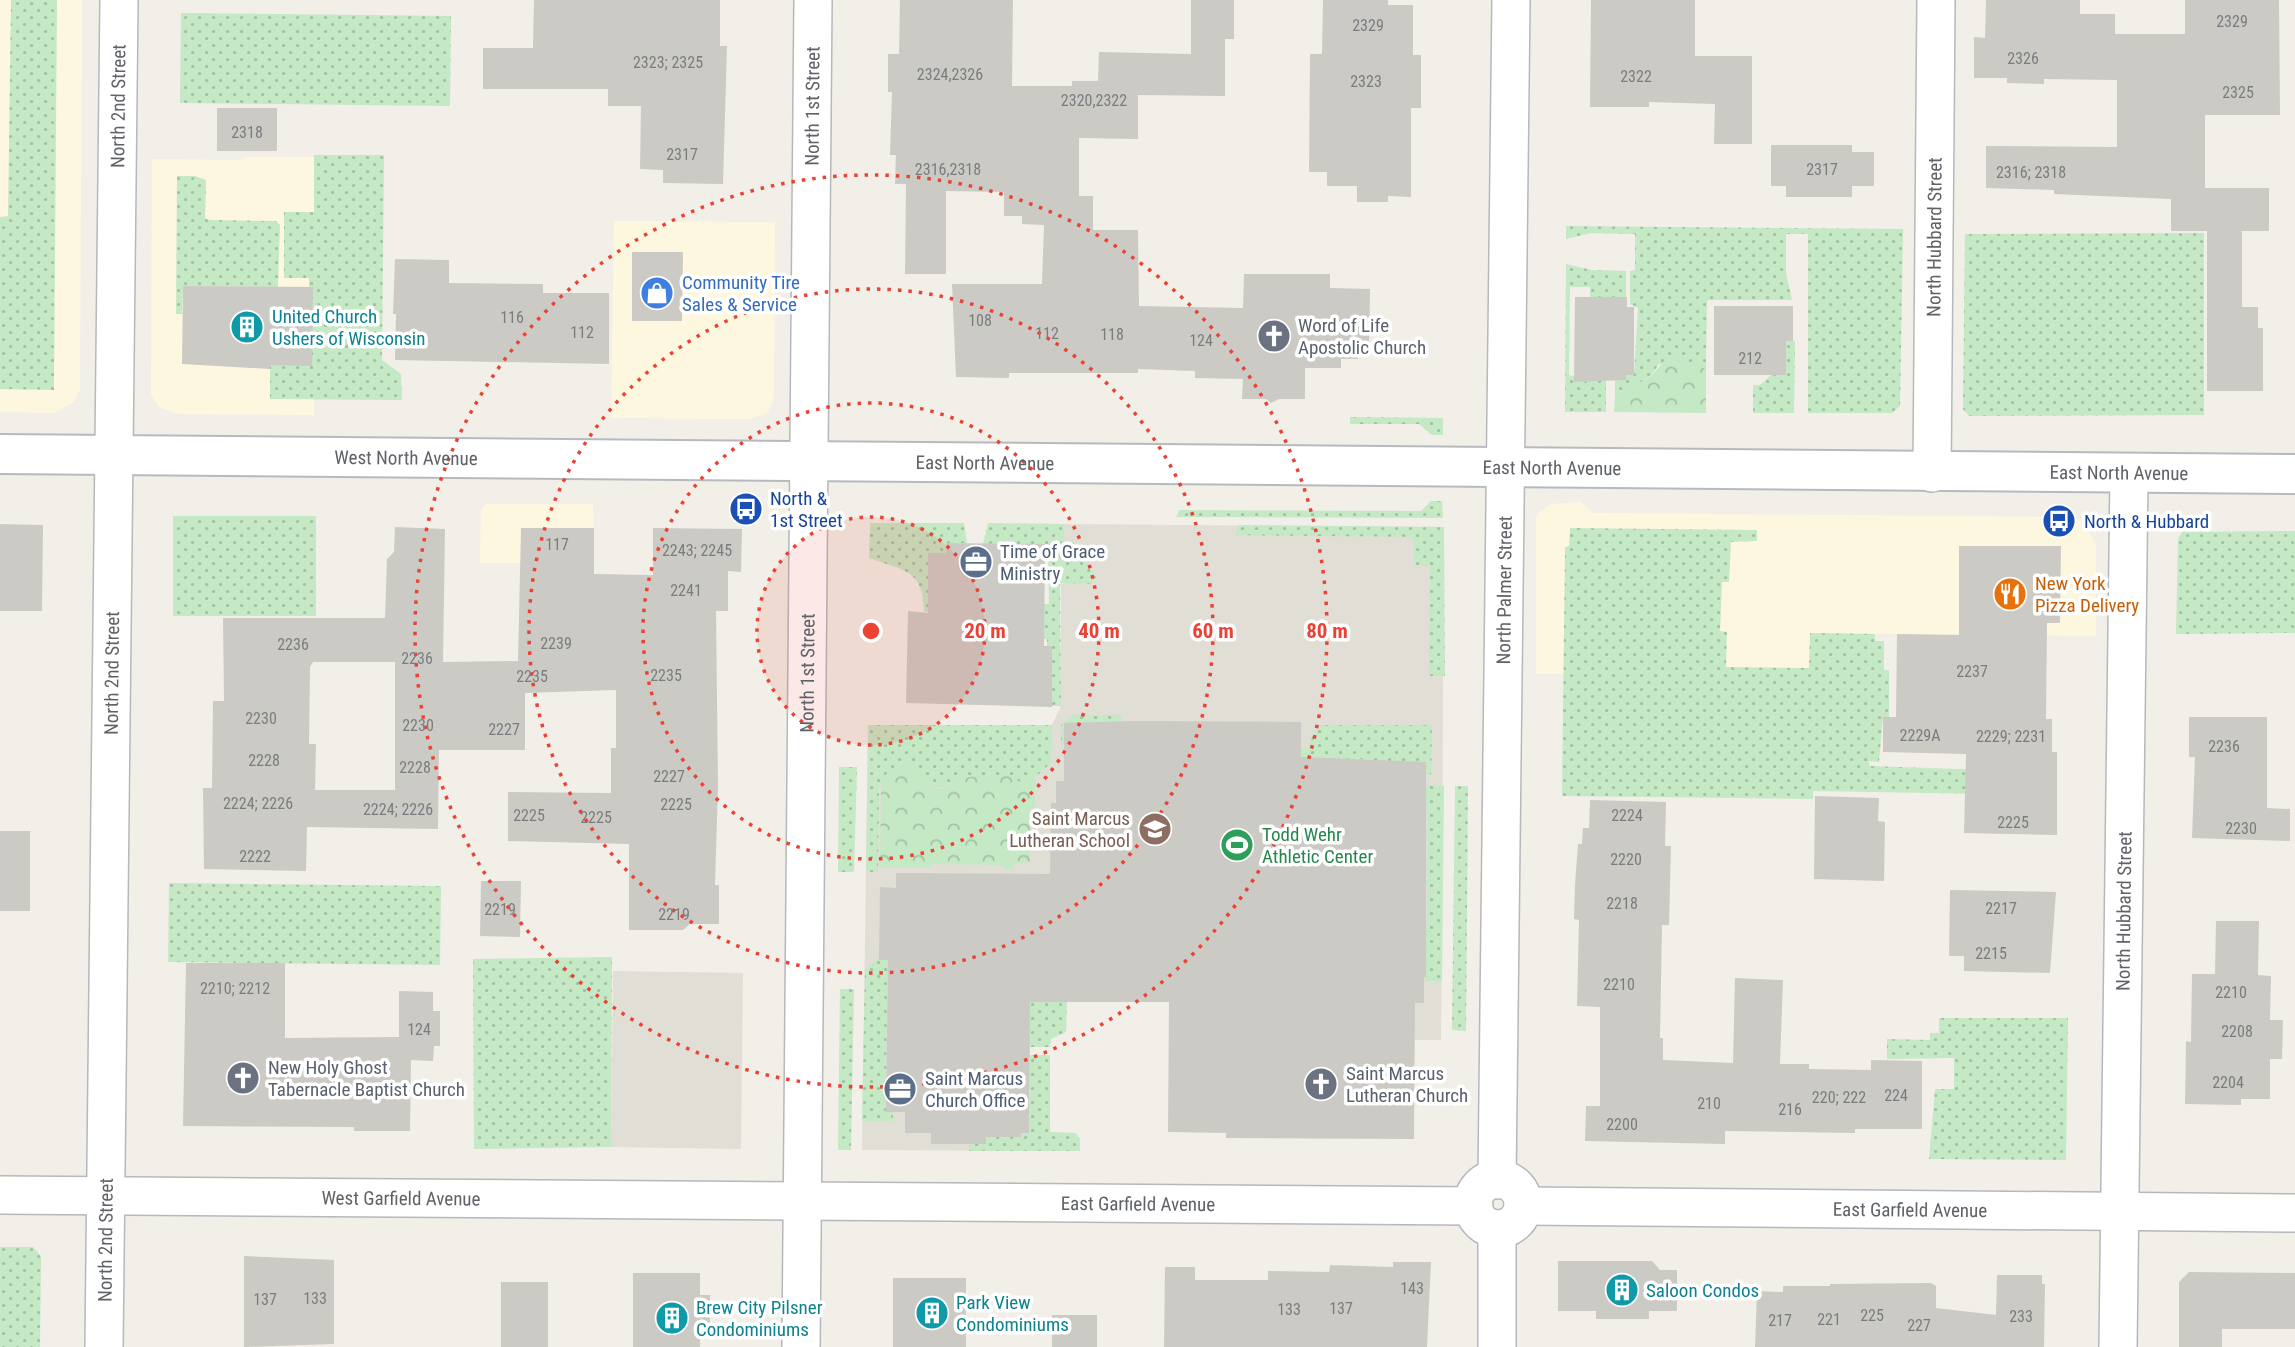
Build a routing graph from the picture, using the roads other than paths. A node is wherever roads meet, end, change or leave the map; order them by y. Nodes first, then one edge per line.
1 (119, 0) edge
2 (813, 0) edge
3 (1511, 0) edge
4 (1936, 0) edge
5 (0, 454) edge
6 (116, 456) junction
7 (810, 461) junction
8 (1505, 469) junction
9 (1932, 473) junction
10 (2295, 474) edge
11 (2129, 475) junction
12 (0, 1195) edge
13 (105, 1196) junction
14 (803, 1199) junction
15 (1498, 1205) junction
16 (2119, 1212) junction
17 (2295, 1213) edge
18 (104, 1347) edge
19 (801, 1347) edge
20 (1497, 1347) edge
21 (2118, 1347) edge

1 - 6 street, North 2nd Street
2 - 7 street, North 1st Street
3 - 8 street, North Palmer Street
4 - 9 street, North Hubbard Street
5 - 6 main road, West North Avenue
6 - 7 main road, West North Avenue
6 - 13 street, North 2nd Street
7 - 8 main road, East North Avenue
7 - 14 street, North 1st Street
8 - 9 main road, East North Avenue
8 - 15 street, North Palmer Street
9 - 11 main road, East North Avenue
10 - 11 main road, East North Avenue
11 - 16 street, North Hubbard Street
12 - 13 street, West Garfield Avenue
13 - 14 street, West Garfield Avenue
13 - 18 street, North 2nd Street
14 - 15 street, East Garfield Avenue
14 - 19 street, North 1st Street
15 - 16 street, East Garfield Avenue
15 - 20 street, North Palmer Street
16 - 17 street, East Garfield Avenue
16 - 21 street, North Hubbard Street

